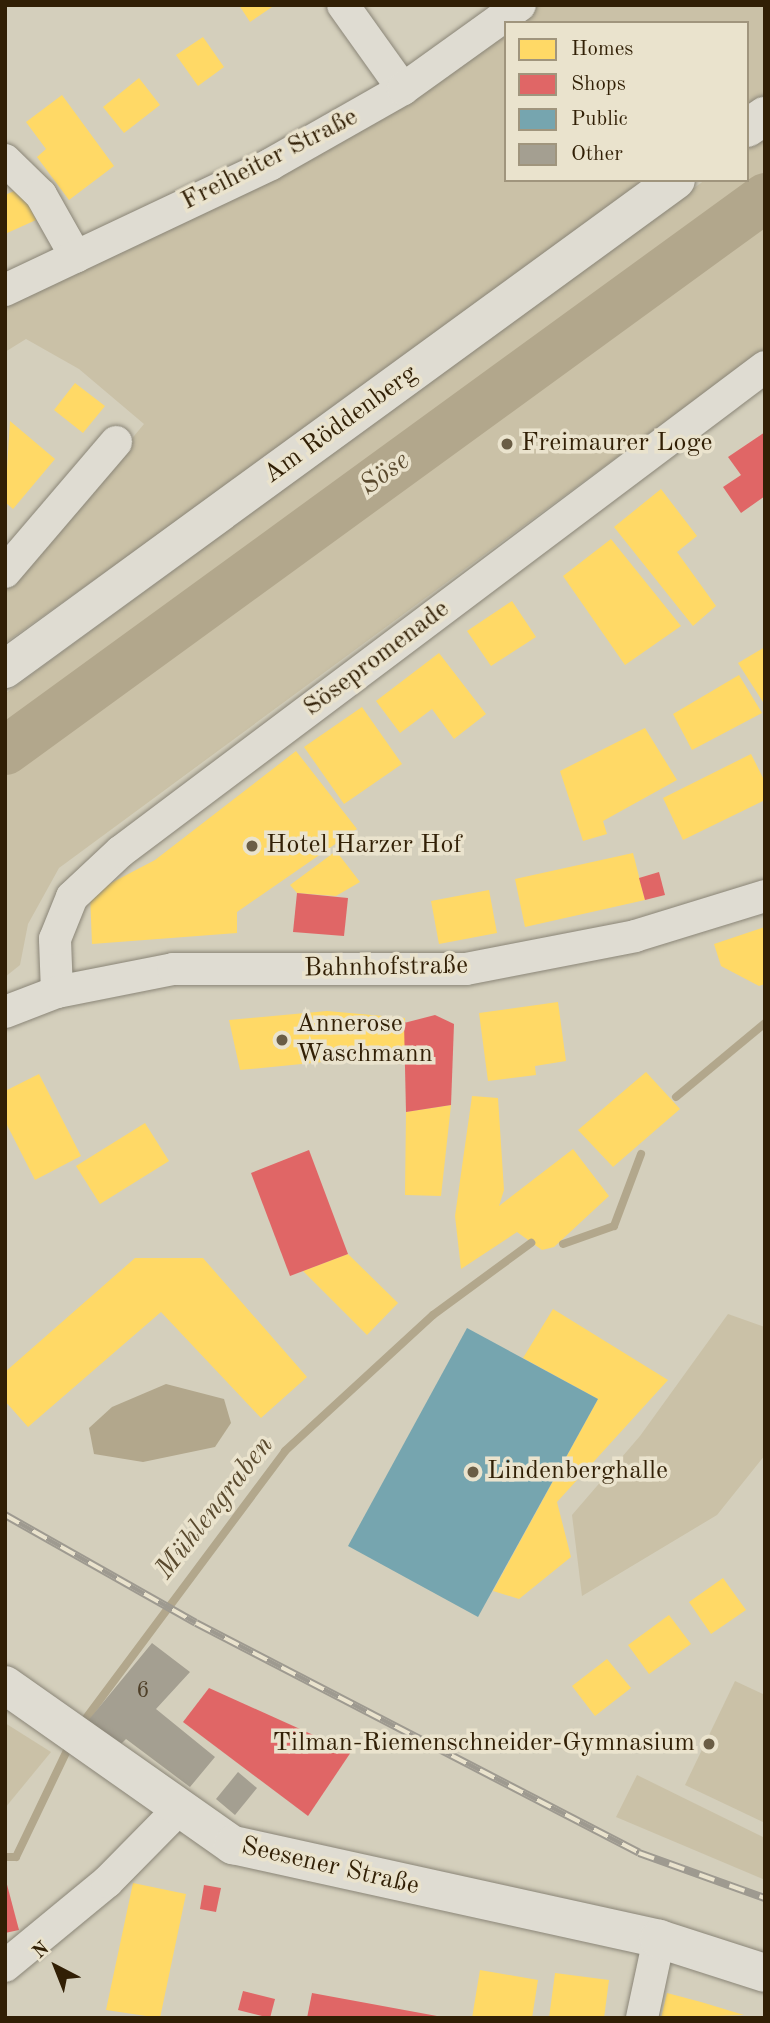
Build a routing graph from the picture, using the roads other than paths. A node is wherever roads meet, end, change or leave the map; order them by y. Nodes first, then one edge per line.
1 (343, 5) edge
2 (520, 5) edge
3 (403, 89) junction
4 (765, 116) edge
5 (749, 127) edge
6 (5, 160) edge
7 (673, 182) edge
8 (76, 257) junction
9 (5, 289) edge
10 (765, 367) edge
11 (116, 442) dead end
12 (5, 572) edge
13 (5, 669) edge
14 (765, 896) edge
15 (57, 992) junction
16 (5, 1012) edge
17 (5, 1685) edge
18 (177, 1811) junction
19 (659, 1939) junction
20 (5, 1966) edge
21 (765, 1973) edge
22 (642, 2018) edge

1 - 3 street
2 - 3 street, Freiheiter Straße
3 - 8 street, Freiheiter Straße
4 - 5 main road
6 - 8 street
7 - 13 main road, Am Röddenberg
8 - 9 street, Freiheiter Straße
10 - 15 street, Sösepromenade
11 - 12 street
14 - 15 street, Bahnhofstraße
15 - 16 street, Bahnhofstraße
17 - 18 main road, Seesener Straße
18 - 19 main road, Seesener Straße
18 - 20 street
19 - 21 main road, Seesener Straße
19 - 22 street

